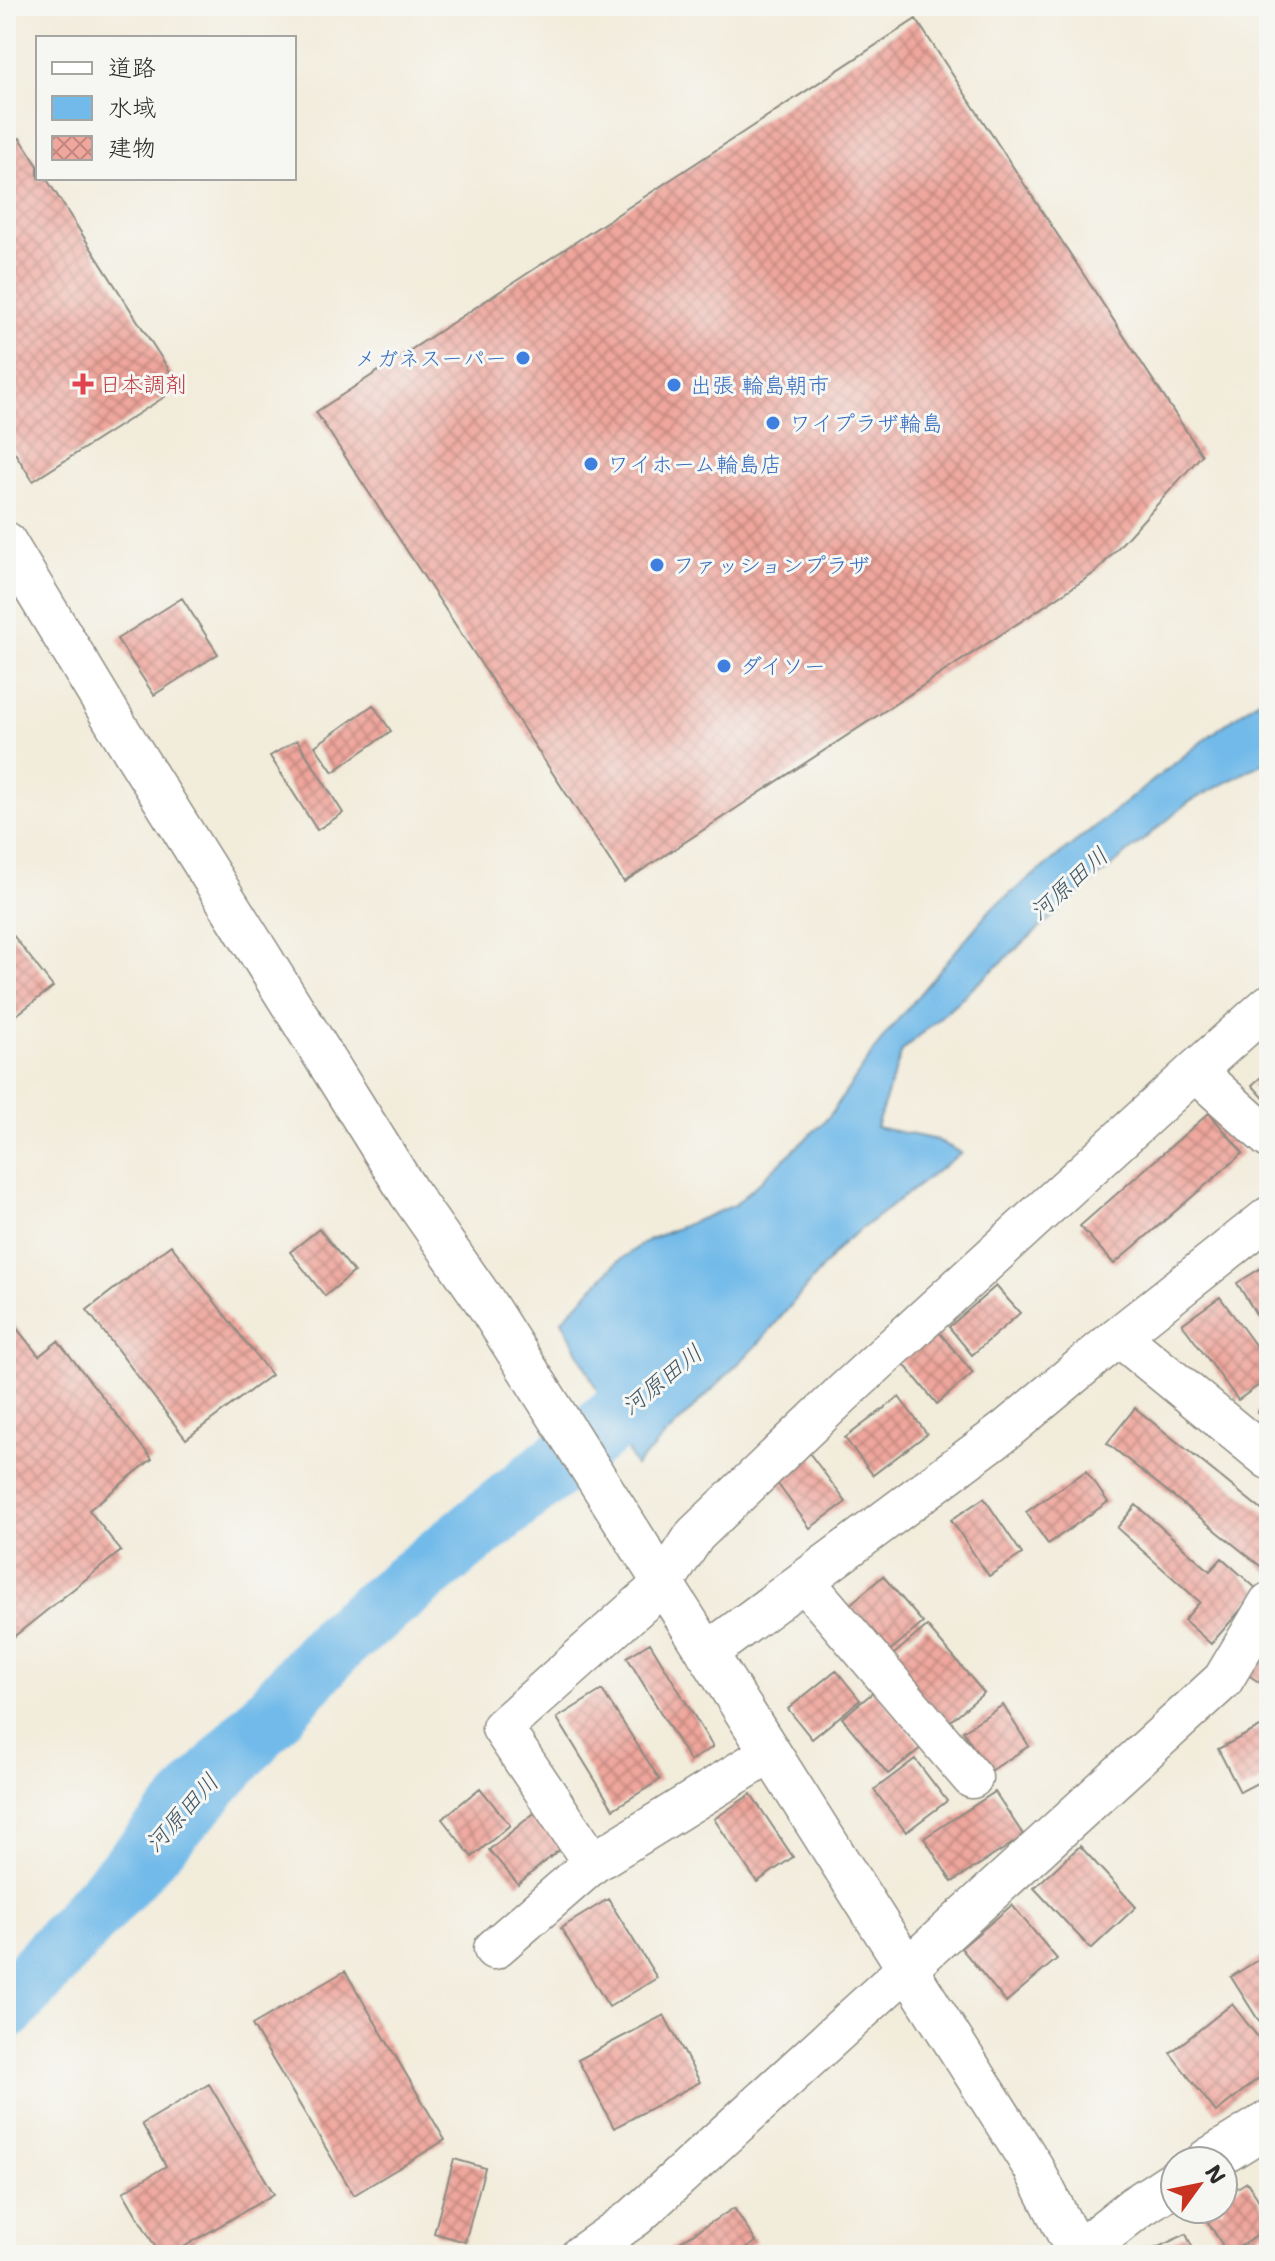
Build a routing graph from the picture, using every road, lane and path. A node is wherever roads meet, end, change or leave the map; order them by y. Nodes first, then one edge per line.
1 (6, 542) edge
2 (1269, 1005) edge
3 (1195, 1071) junction
4 (1269, 1138) edge
5 (1269, 1217) edge
6 (1119, 1336) junction
7 (1269, 1459) edge
8 (805, 1582) junction
9 (663, 1584) junction
10 (1269, 1603) edge
11 (707, 1653) junction
12 (770, 1753) junction
13 (972, 1778) dead end
14 (593, 1863) junction
15 (494, 1949) dead end
16 (907, 1969) junction
17 (1269, 2123) edge
18 (1234, 2145) edge
19 (1159, 2192) edge
20 (1077, 2254) edge
21 (581, 2255) edge

1 - 9 street
2 - 3 street
3 - 4 street
3 - 9 street
5 - 6 street
6 - 7 street
6 - 8 street
8 - 11 street
8 - 13 street
9 - 11 street
9 - 14 street
10 - 16 street
11 - 12 street
12 - 14 street
12 - 16 street
14 - 15 street
16 - 20 street
16 - 21 street
17 - 18 main road
19 - 20 main road

